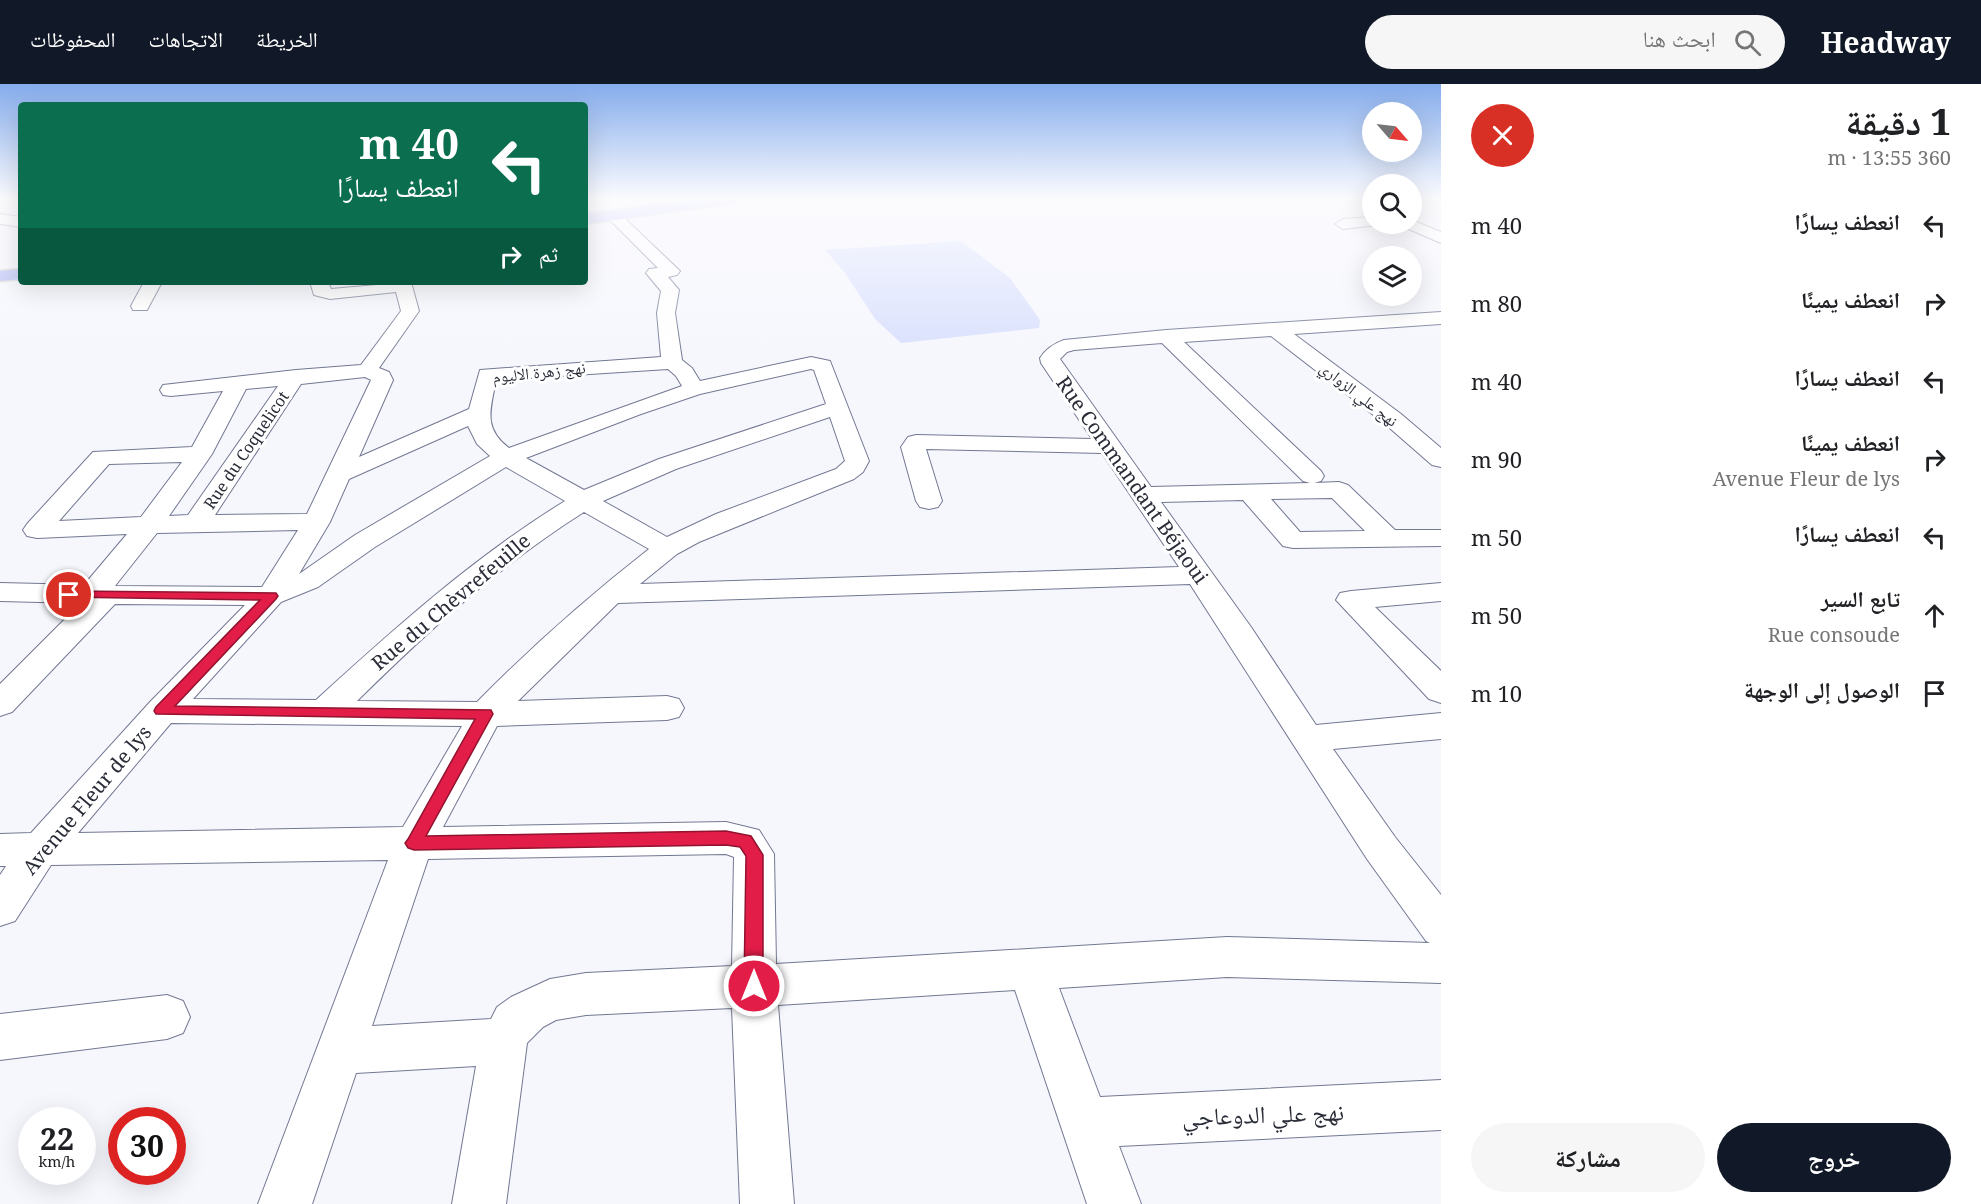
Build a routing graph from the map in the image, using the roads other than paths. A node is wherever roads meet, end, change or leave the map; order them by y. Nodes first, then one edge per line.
1 (651, 251) edge
2 (18, 276) edge
3 (0, 278) edge
4 (151, 285) edge
5 (320, 285) edge
6 (396, 285) edge
7 (403, 285) edge
8 (140, 306) dead end
9 (1441, 318) edge
10 (1276, 330) junction
11 (1166, 336) junction
12 (672, 363) junction
13 (367, 370) junction
14 (296, 376) junction
15 (239, 382) junction
16 (171, 390) dead end
17 (694, 390) junction
18 (838, 406) junction
19 (479, 413) junction
20 (1107, 446) junction
21 (200, 454) junction
22 (506, 457) junction
23 (1441, 460) edge
24 (342, 473) junction
25 (1312, 476) dead end
26 (1250, 492) junction
27 (1141, 495) junction
28 (585, 500) junction
29 (929, 501) dead end
30 (317, 522) junction
31 (196, 523) junction
32 (149, 525) junction
33 (1387, 538) junction
34 (1441, 538) edge
35 (668, 548) junction
36 (1199, 575) junction
37 (0, 592) edge
38 (1441, 592) edge
39 (610, 594) junction
40 (99, 596) junction
41 (271, 596) junction
42 (1429, 662) edge
43 (1441, 691) edge
44 (0, 704) edge
45 (667, 708) dead end
46 (162, 711) junction
47 (324, 712) junction
48 (486, 714) junction
49 (1441, 726) edge
50 (1307, 739) junction
51 (414, 843) junction
52 (0, 850) edge
53 (40, 850) junction
54 (0, 908) edge
55 (1441, 928) edge
56 (1441, 963) edge
57 (1030, 969) junction
58 (754, 986) junction
59 (167, 1017) dead end
60 (0, 1037) edge
61 (504, 1041) junction
62 (341, 1051) junction
63 (1441, 1105) edge
64 (1084, 1123) junction
65 (285, 1204) edge
66 (479, 1204) edge
67 (767, 1204) edge
68 (1114, 1204) edge

1 - 12 street
2 - 3 main road
4 - 8 street
5 - 6 street
7 - 13 street
9 - 10 street, Rue Commandant Béjaoui
10 - 11 street, Rue Commandant Béjaoui
10 - 23 street, نهج علي الزواري
11 - 20 street, Rue Commandant Béjaoui
11 - 25 street
12 - 17 street
12 - 19 street, نهج زهرة الاليوم
13 - 14 street
13 - 24 street, Avenue Fleur de lys
14 - 15 street
14 - 31 street, Rue du Coquelicot
15 - 16 street
15 - 21 street
17 - 18 street
17 - 22 street
18 - 28 street, Rue du Chèvrefeuille
18 - 35 street
19 - 22 street
19 - 24 street
20 - 27 street, Rue Commandant Béjaoui
20 - 29 street
21 - 32 street
21 - 32 street, Rue du Coquelicot
22 - 28 street
22 - 41 street
24 - 30 street, Avenue Fleur de lys
26 - 27 street
26 - 33 street
26 - 33 street
27 - 36 street, Rue Commandant Béjaoui
28 - 35 street
28 - 47 street, Rue du Chèvrefeuille
30 - 31 street, Rue du Coquelicot
30 - 41 street, Avenue Fleur de lys
31 - 32 street, Rue du Coquelicot
32 - 40 street
33 - 34 street
35 - 39 street
36 - 39 street
36 - 50 street, Rue Commandant Béjaoui
37 - 40 street
38 - 42 street
39 - 48 street
40 - 41 street
40 - 44 street
41 - 46 street, Avenue Fleur de lys
42 - 43 street
45 - 48 street
46 - 47 street
46 - 53 street, Avenue Fleur de lys
47 - 48 street
48 - 51 street
49 - 50 street
50 - 55 street, Rue Commandant Béjaoui
51 - 53 street
51 - 58 street
51 - 62 street
52 - 53 street
53 - 54 street, Avenue Fleur de lys
56 - 57 street
57 - 58 street
57 - 64 street
58 - 61 street
58 - 67 street
59 - 60 street
61 - 62 street
61 - 66 street
62 - 65 street
63 - 64 street, نهج علي الدوعاجي
64 - 68 street

